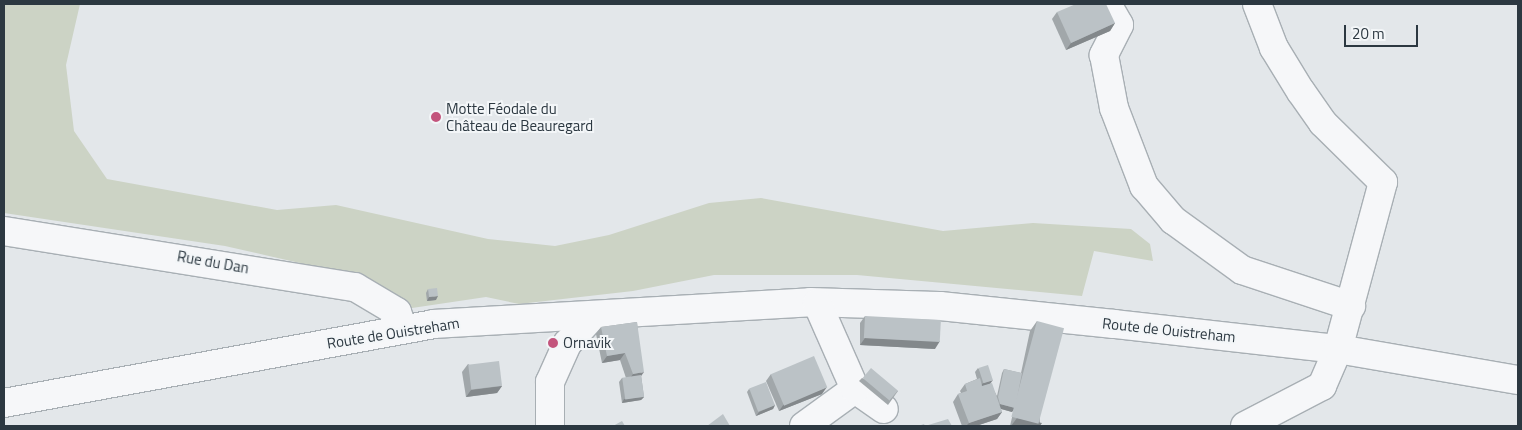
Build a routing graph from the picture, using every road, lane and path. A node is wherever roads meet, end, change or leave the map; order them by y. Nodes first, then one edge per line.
1 (1257, 4) edge
2 (1117, 6) edge
3 (4, 232) edge
4 (817, 303) junction
5 (1351, 306) junction
6 (593, 315) junction
7 (403, 329) junction
8 (1338, 349) junction
9 (1518, 380) edge
10 (855, 389) junction
11 (4, 403) edge
12 (884, 409) dead end
13 (550, 426) edge
14 (804, 426) edge
15 (1245, 426) edge

1 - 5 street
2 - 5 street
3 - 7 street, Rue du Dan
4 - 6 street, Route de Ouistreham
4 - 8 street, Route de Ouistreham
4 - 10 street
5 - 8 street
6 - 7 street, Route de Ouistreham
6 - 13 street
7 - 11 street, Route de Ouistreham
8 - 9 street, Route de Ouistreham
8 - 15 street
10 - 12 street
10 - 14 street

